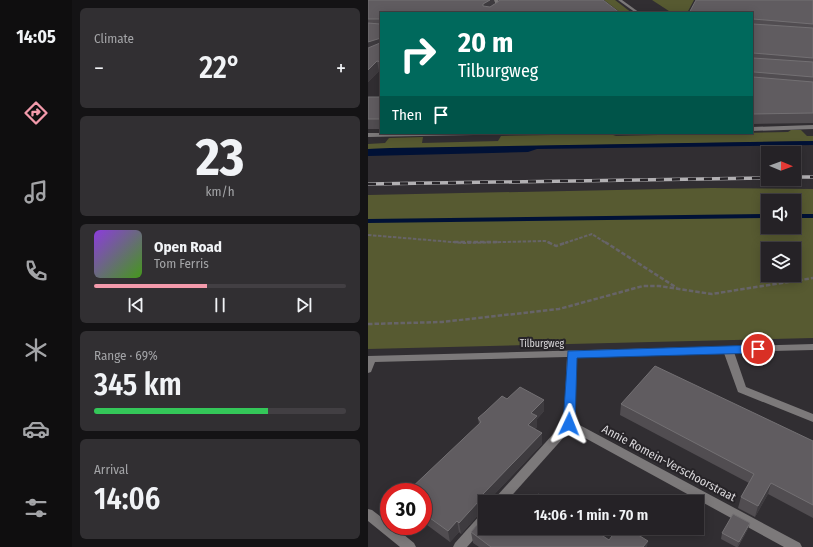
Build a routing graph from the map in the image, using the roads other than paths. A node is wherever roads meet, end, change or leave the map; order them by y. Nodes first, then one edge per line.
1 (496, 0) edge
2 (620, 0) edge
3 (489, 12) edge
4 (637, 12) edge
5 (813, 128) edge
6 (753, 129) edge
7 (421, 134) edge
8 (368, 135) edge
9 (813, 347) edge
10 (728, 350) junction
11 (572, 354) junction
12 (370, 359) edge
13 (368, 370) edge
14 (813, 418) edge
15 (569, 424) junction
16 (505, 495) edge
17 (368, 514) edge
18 (478, 526) edge
19 (410, 547) edge
20 (459, 547) edge
21 (796, 547) edge

1 - 3 street
2 - 4 street
5 - 6 street
7 - 8 street
9 - 10 street, Tilburgweg
10 - 11 street, Tilburgweg
10 - 14 street
11 - 12 street, Tilburgweg
11 - 15 street
12 - 13 street
15 - 16 street
15 - 21 street, Annie Romein-Verschoorstraat
17 - 19 street
18 - 20 street

